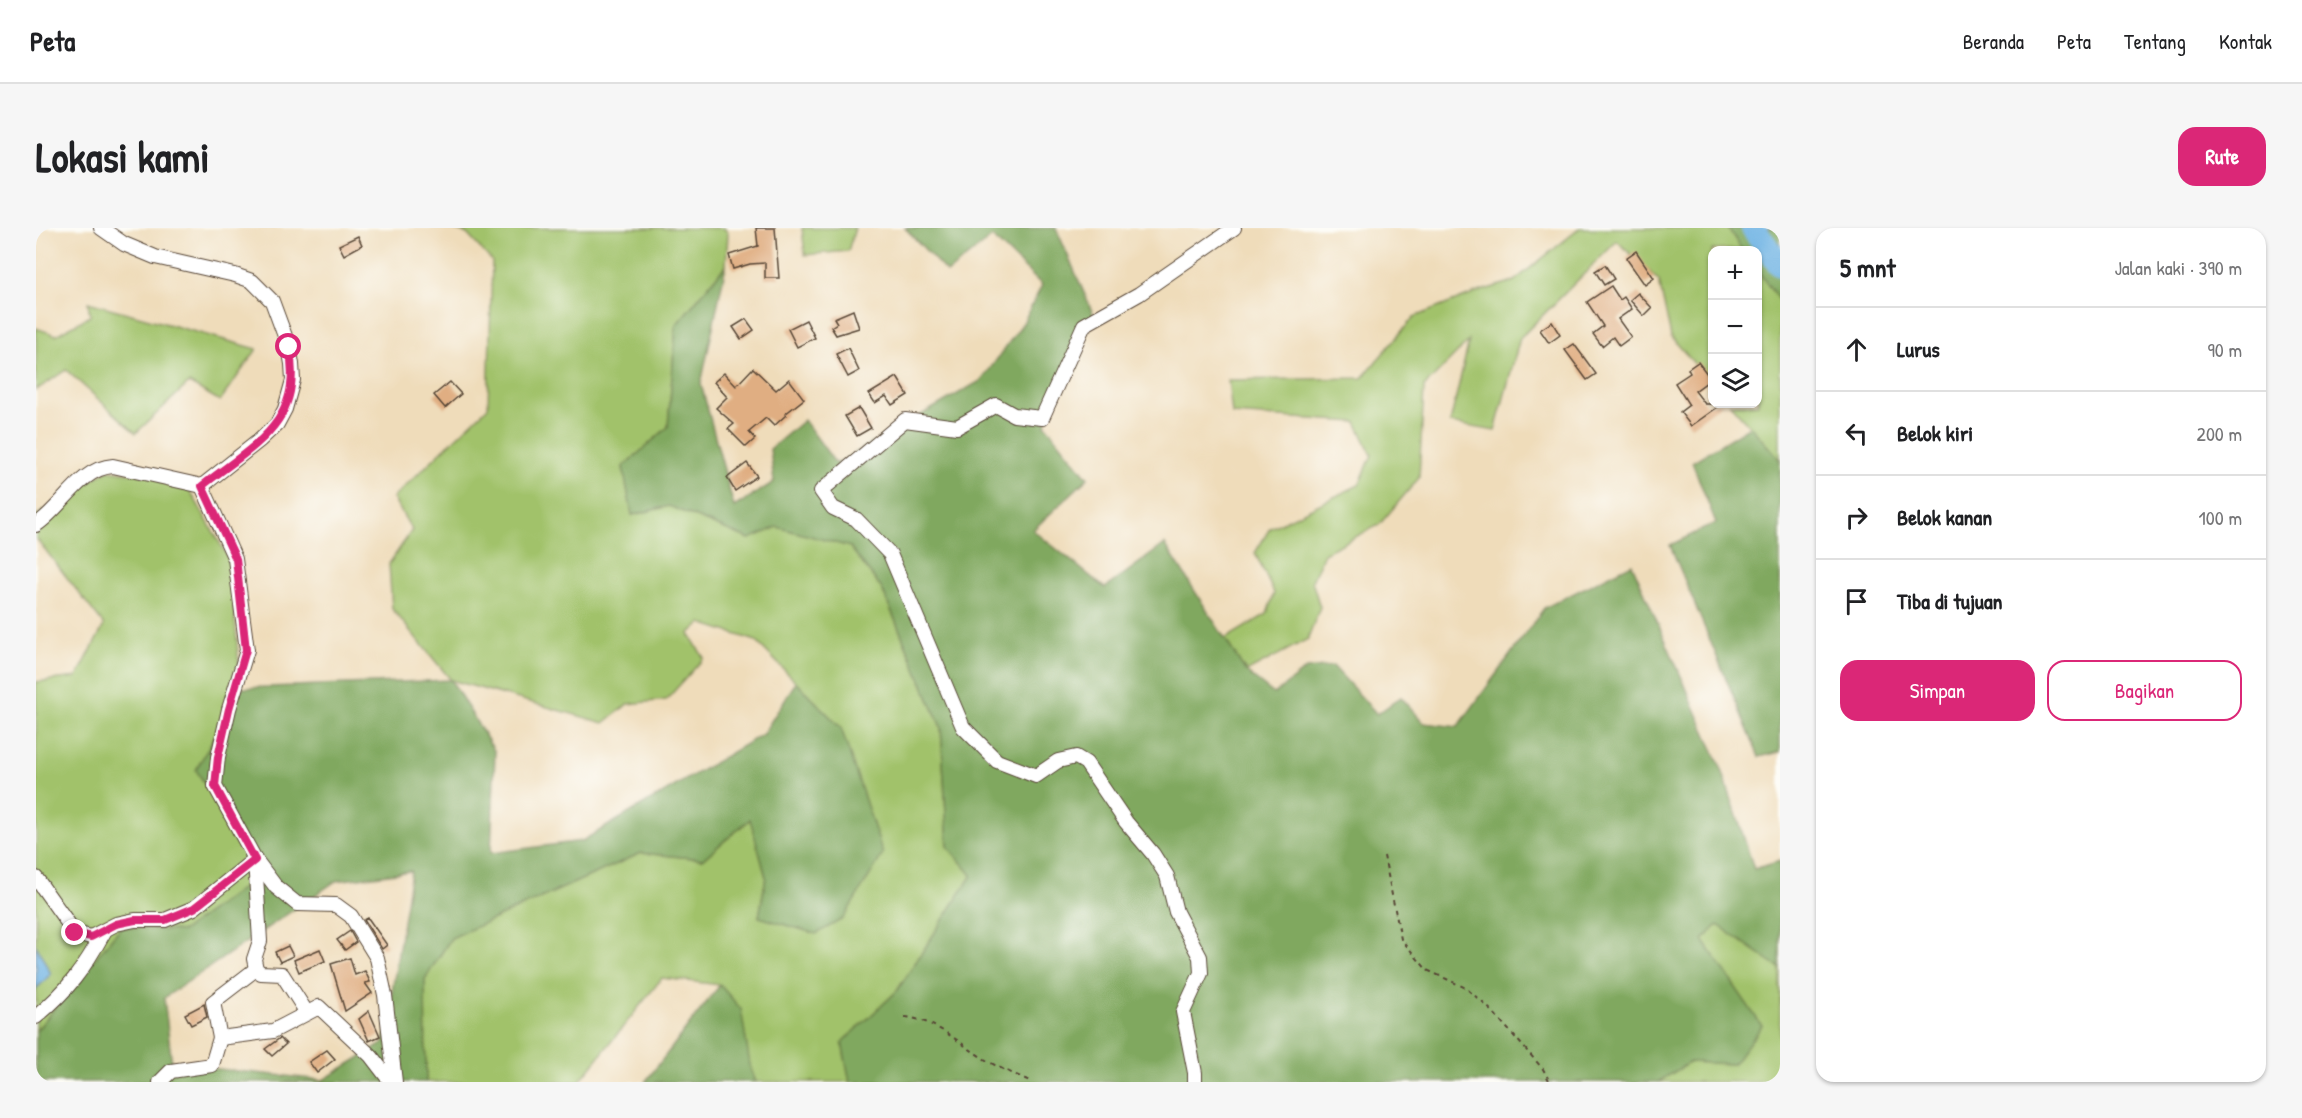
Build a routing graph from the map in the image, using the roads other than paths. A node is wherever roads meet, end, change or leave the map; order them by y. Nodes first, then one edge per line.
1 (101, 228) edge
2 (1234, 228) edge
3 (202, 486) junction
4 (36, 525) edge
5 (255, 860) junction
6 (36, 878) edge
7 (104, 932) junction
8 (256, 969) junction
9 (307, 1013) junction
10 (36, 1017) edge
11 (220, 1038) junction
12 (160, 1082) edge
13 (393, 1082) edge
14 (1195, 1082) edge

1 - 3 street
2 - 14 street
3 - 4 street
3 - 5 street
5 - 7 street
5 - 8 street
5 - 13 street
6 - 7 street
7 - 10 street
8 - 9 street
8 - 11 street
9 - 11 street
9 - 13 street
11 - 12 street

